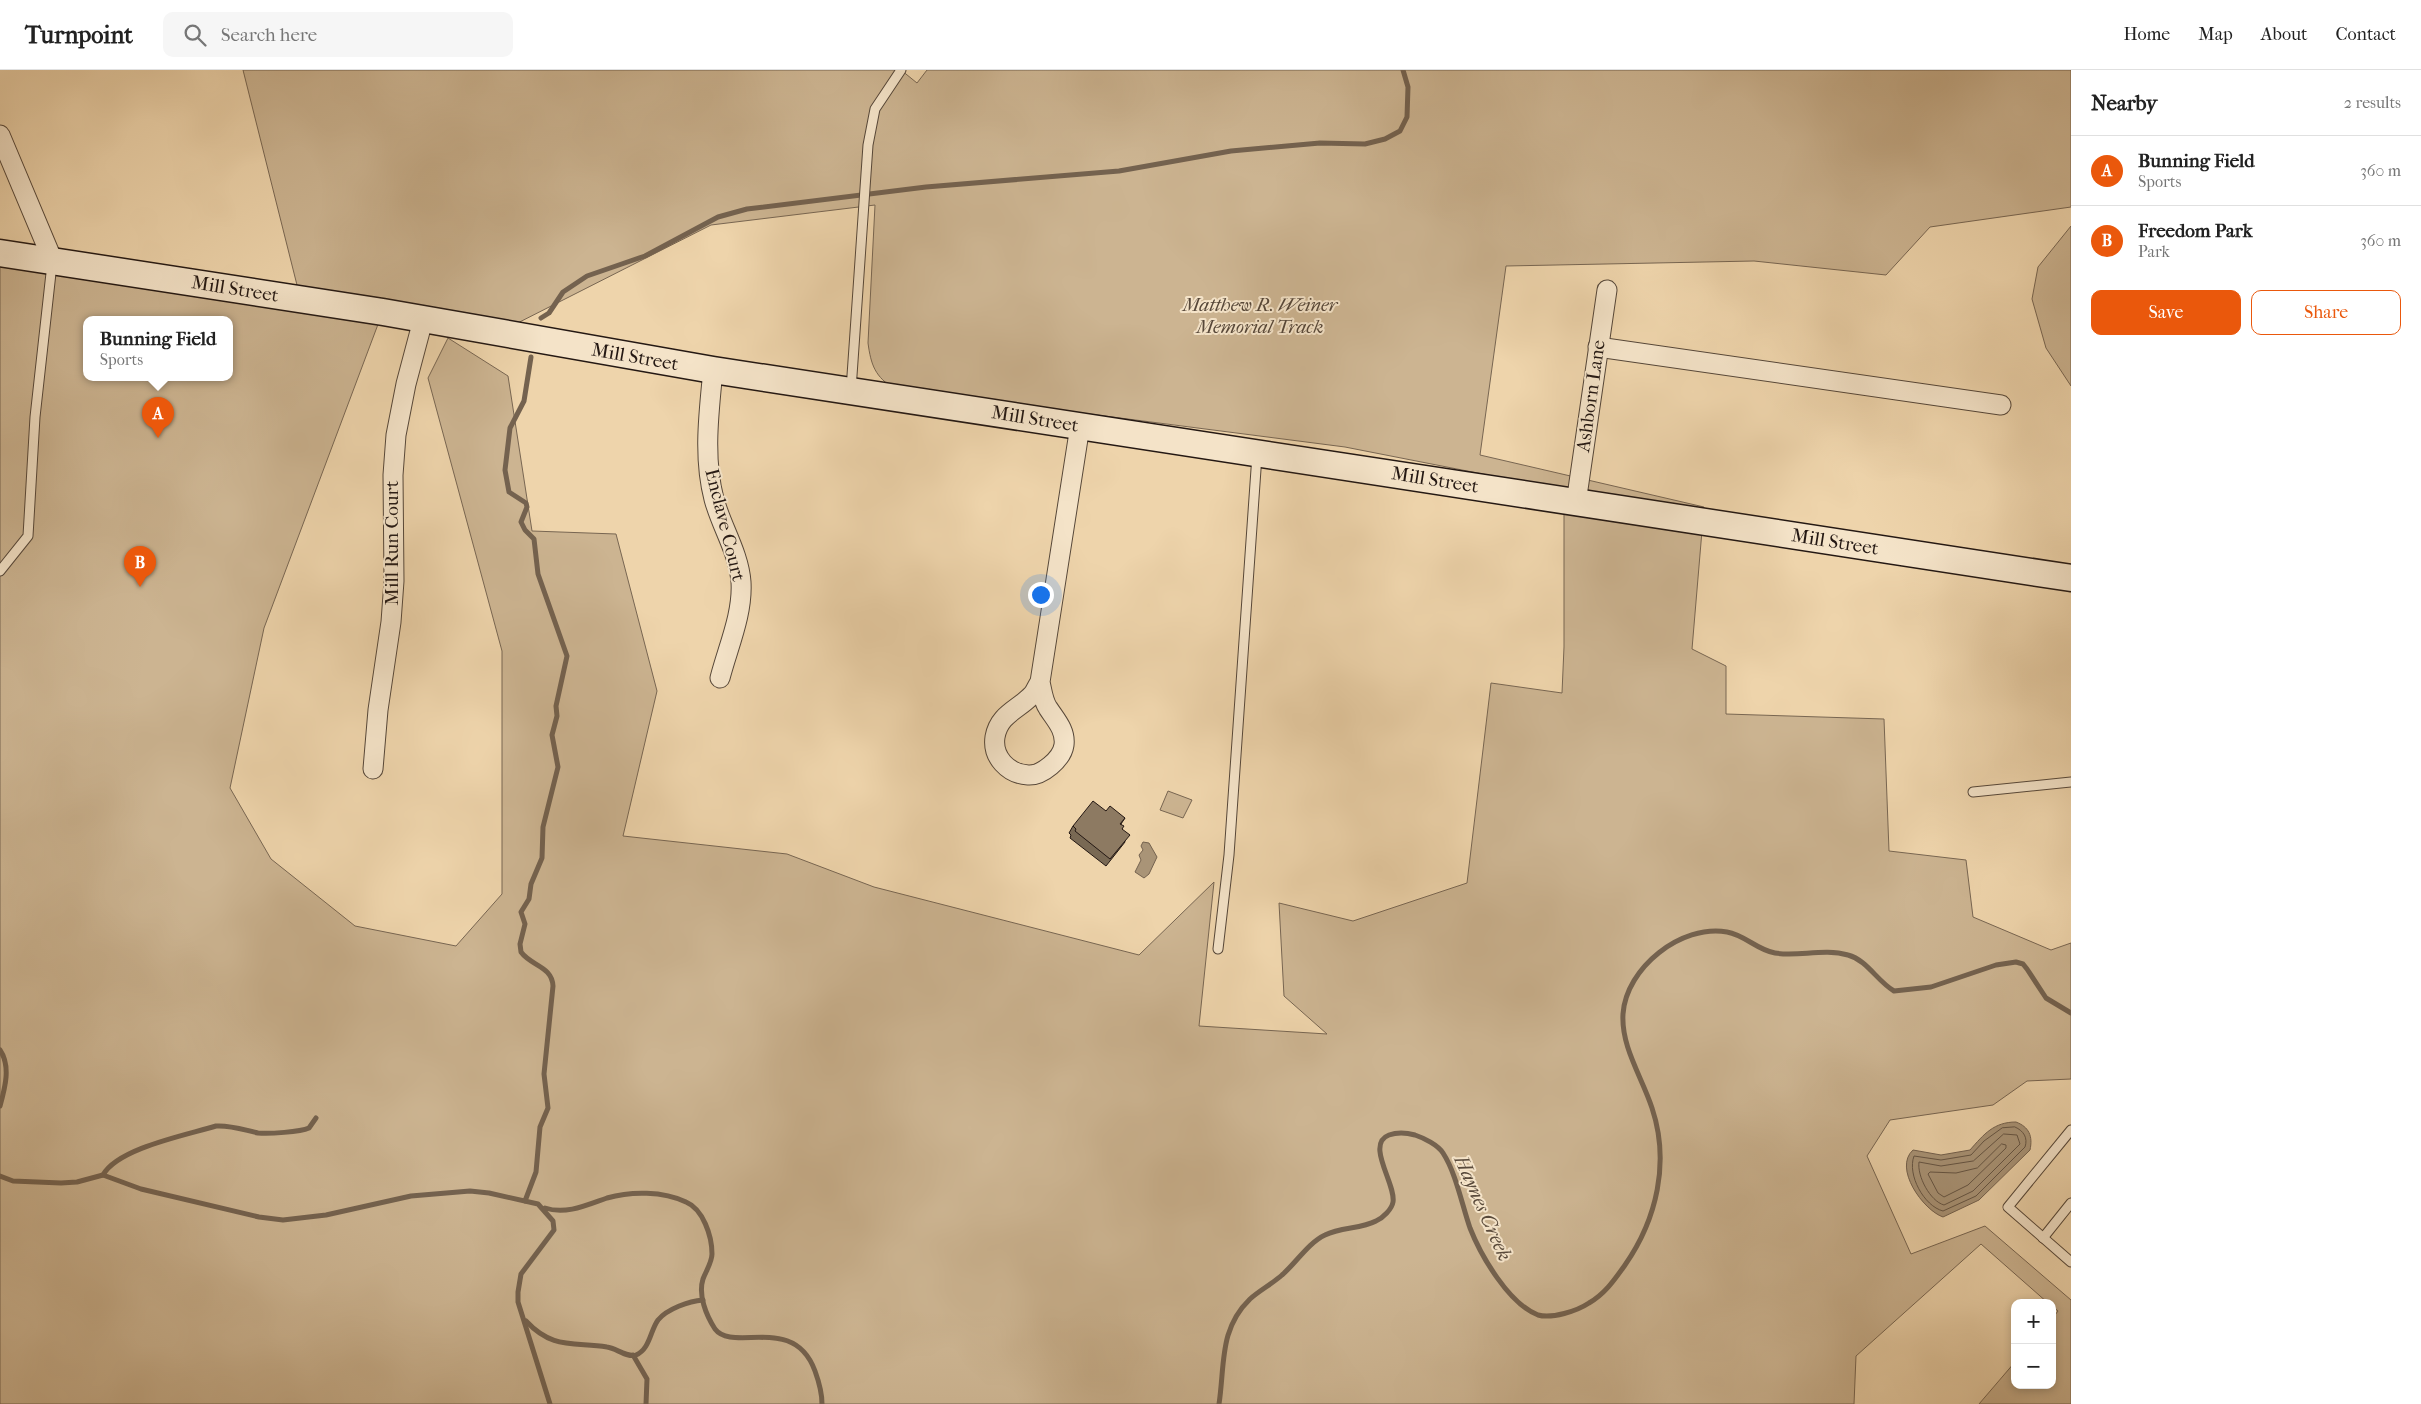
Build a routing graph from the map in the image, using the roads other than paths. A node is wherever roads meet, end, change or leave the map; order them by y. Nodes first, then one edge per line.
1 (901, 70) edge
2 (0, 135) edge
3 (0, 253) edge
4 (52, 261) junction
5 (1607, 290) dead end
6 (423, 320) junction
7 (1598, 347) junction
8 (713, 370) junction
9 (851, 390) junction
10 (2001, 405) dead end
11 (1080, 426) junction
12 (1257, 452) junction
13 (1576, 502) junction
14 (0, 570) edge
15 (2071, 578) edge
16 (720, 678) dead end
17 (1040, 682) junction
18 (373, 769) dead end
19 (2071, 782) edge
20 (1973, 792) dead end
21 (1218, 949) dead end
22 (2071, 1130) edge
23 (2071, 1203) edge
24 (2043, 1238) junction
25 (2071, 1262) edge

1 - 9 lane
2 - 4 street
3 - 4 street, Mill Street
4 - 6 street, Mill Street
4 - 14 lane
5 - 7 street, Ashborn Lane
6 - 8 street, Mill Street
6 - 18 street, Mill Run Court
7 - 10 street
7 - 13 street, Ashborn Lane
8 - 9 street, Mill Street
8 - 16 street, Enclave Court
9 - 11 street, Mill Street
11 - 12 street, Mill Street
11 - 17 street
12 - 13 street, Mill Street
12 - 21 lane
13 - 15 street, Mill Street
17 - 17 street
19 - 20 lane
22 - 24 lane
23 - 24 lane
24 - 25 lane

